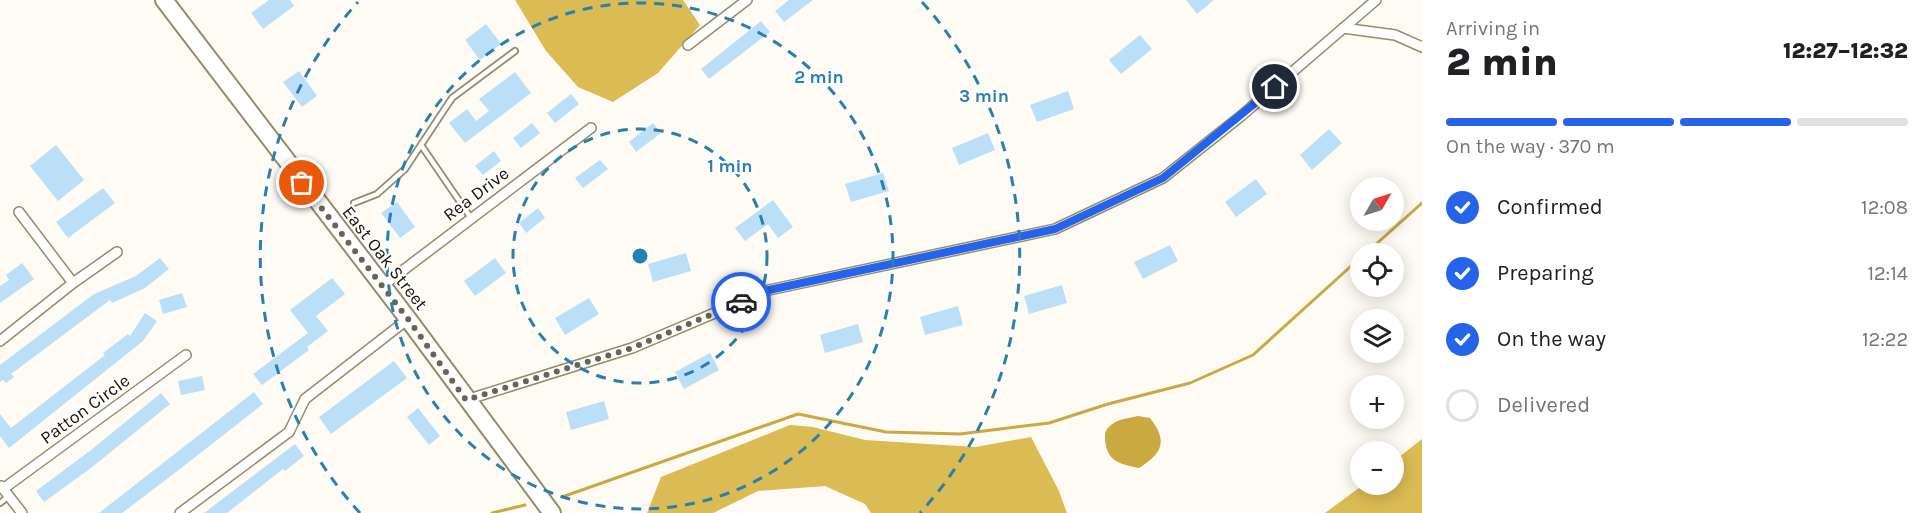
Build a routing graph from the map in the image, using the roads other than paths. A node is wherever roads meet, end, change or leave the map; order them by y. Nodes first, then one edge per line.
1 (164, 0) edge
2 (747, 0) edge
3 (1376, 0) edge
4 (1343, 28) junction
5 (688, 45) dead end
6 (1422, 47) edge
7 (515, 51) dead end
8 (591, 128) dead end
9 (421, 145) junction
10 (354, 203) dead end
11 (19, 212) dead end
12 (471, 218) junction
13 (117, 252) dead end
14 (73, 283) junction
15 (381, 287) junction
16 (408, 319) junction
17 (0, 341) edge
18 (186, 356) dead end
19 (466, 400) junction
20 (4, 490) edge
21 (0, 503) edge
22 (22, 513) edge
23 (180, 513) edge
24 (552, 513) edge

1 - 15 highway, East Oak Street
2 - 5 street
3 - 4 street
4 - 6 street
4 - 19 street
7 - 9 lane
8 - 12 street, Rea Drive
9 - 10 lane
9 - 12 lane
11 - 14 street
12 - 15 street, Rea Drive
13 - 14 street
14 - 17 street
15 - 16 highway, East Oak Street
16 - 19 highway, East Oak Street
16 - 23 street
18 - 20 street, Patton Circle
19 - 24 highway, East Oak Street
20 - 21 lane
20 - 22 street

